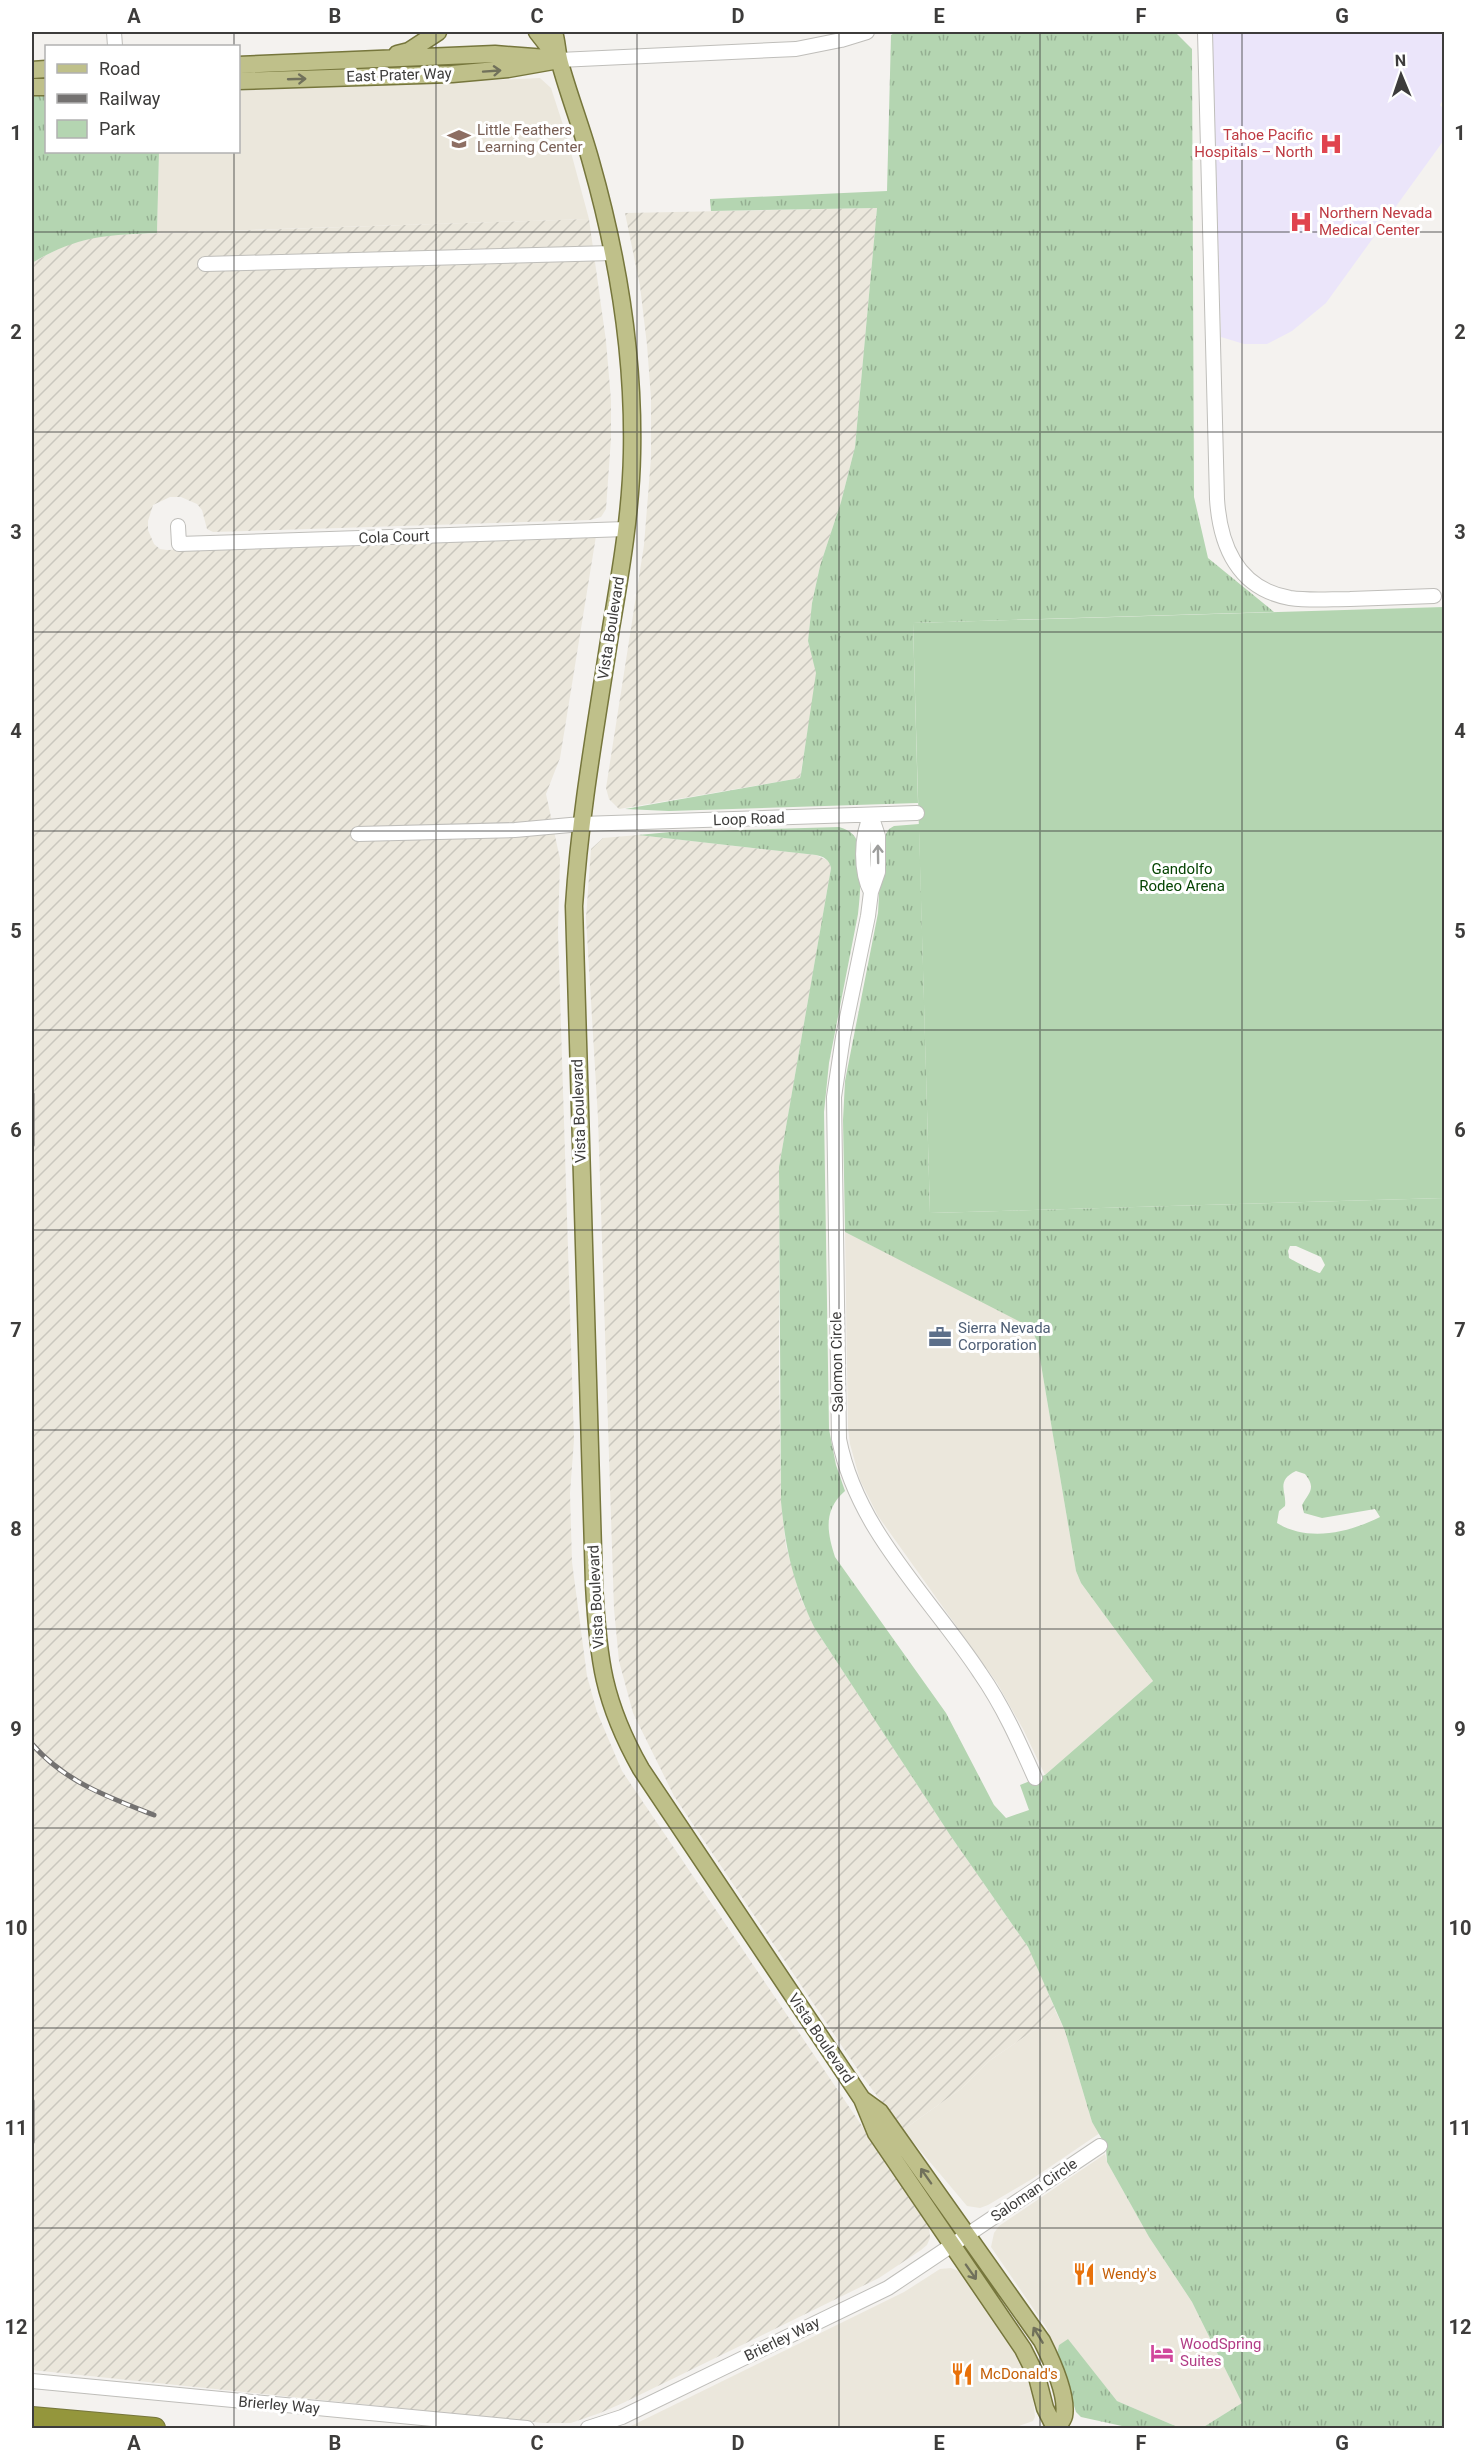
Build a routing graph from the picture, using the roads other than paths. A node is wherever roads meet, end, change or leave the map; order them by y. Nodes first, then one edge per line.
1 (438, 32) edge
2 (537, 32) edge
3 (555, 32) edge
4 (867, 32) edge
5 (1205, 32) edge
6 (379, 59) junction
7 (559, 60) junction
8 (240, 65) edge
9 (240, 81) edge
10 (613, 252) junction
11 (205, 264) dead end
12 (178, 526) dead end
13 (626, 529) junction
14 (1434, 596) dead end
15 (917, 813) dead end
16 (871, 815) junction
17 (581, 824) junction
18 (358, 834) dead end
19 (1035, 1778) dead end
20 (862, 2099) junction
21 (1100, 2146) dead end
22 (968, 2234) junction
23 (952, 2244) junction
24 (32, 2381) edge
25 (32, 2411) edge
26 (32, 2417) edge
27 (90, 2423) junction
28 (155, 2428) edge
29 (527, 2428) edge
30 (588, 2428) edge
31 (1056, 2428) edge

1 - 6 main road
2 - 7 main road, Vista Boulevard
3 - 7 main road, Vista Boulevard
4 - 7 street, East Prater Way
5 - 14 street
6 - 7 main road, East Prater Way
6 - 8 main road, East Prater Way
9 -> 7 main road, East Prater Way
7 - 10 main road, Vista Boulevard
10 - 11 street
10 - 13 main road, Vista Boulevard
12 - 13 street, Cola Court
13 - 17 main road, Vista Boulevard
15 - 16 street, Loop Road
16 - 17 street, Loop Road
16 - 19 street, Salomon Circle
17 - 18 street, Loop Road
17 - 20 main road, Vista Boulevard
22 -> 20 main road, Vista Boulevard
20 - 23 main road, Vista Boulevard
21 - 22 street, Saloman Circle
22 - 23 street, Brierley Way
31 -> 22 main road, Vista Boulevard
23 - 30 street, Brierley Way
23 -> 31 main road, Vista Boulevard
24 - 29 street, Brierley Way
25 - 27 highway
26 - 27 highway
27 - 28 highway

